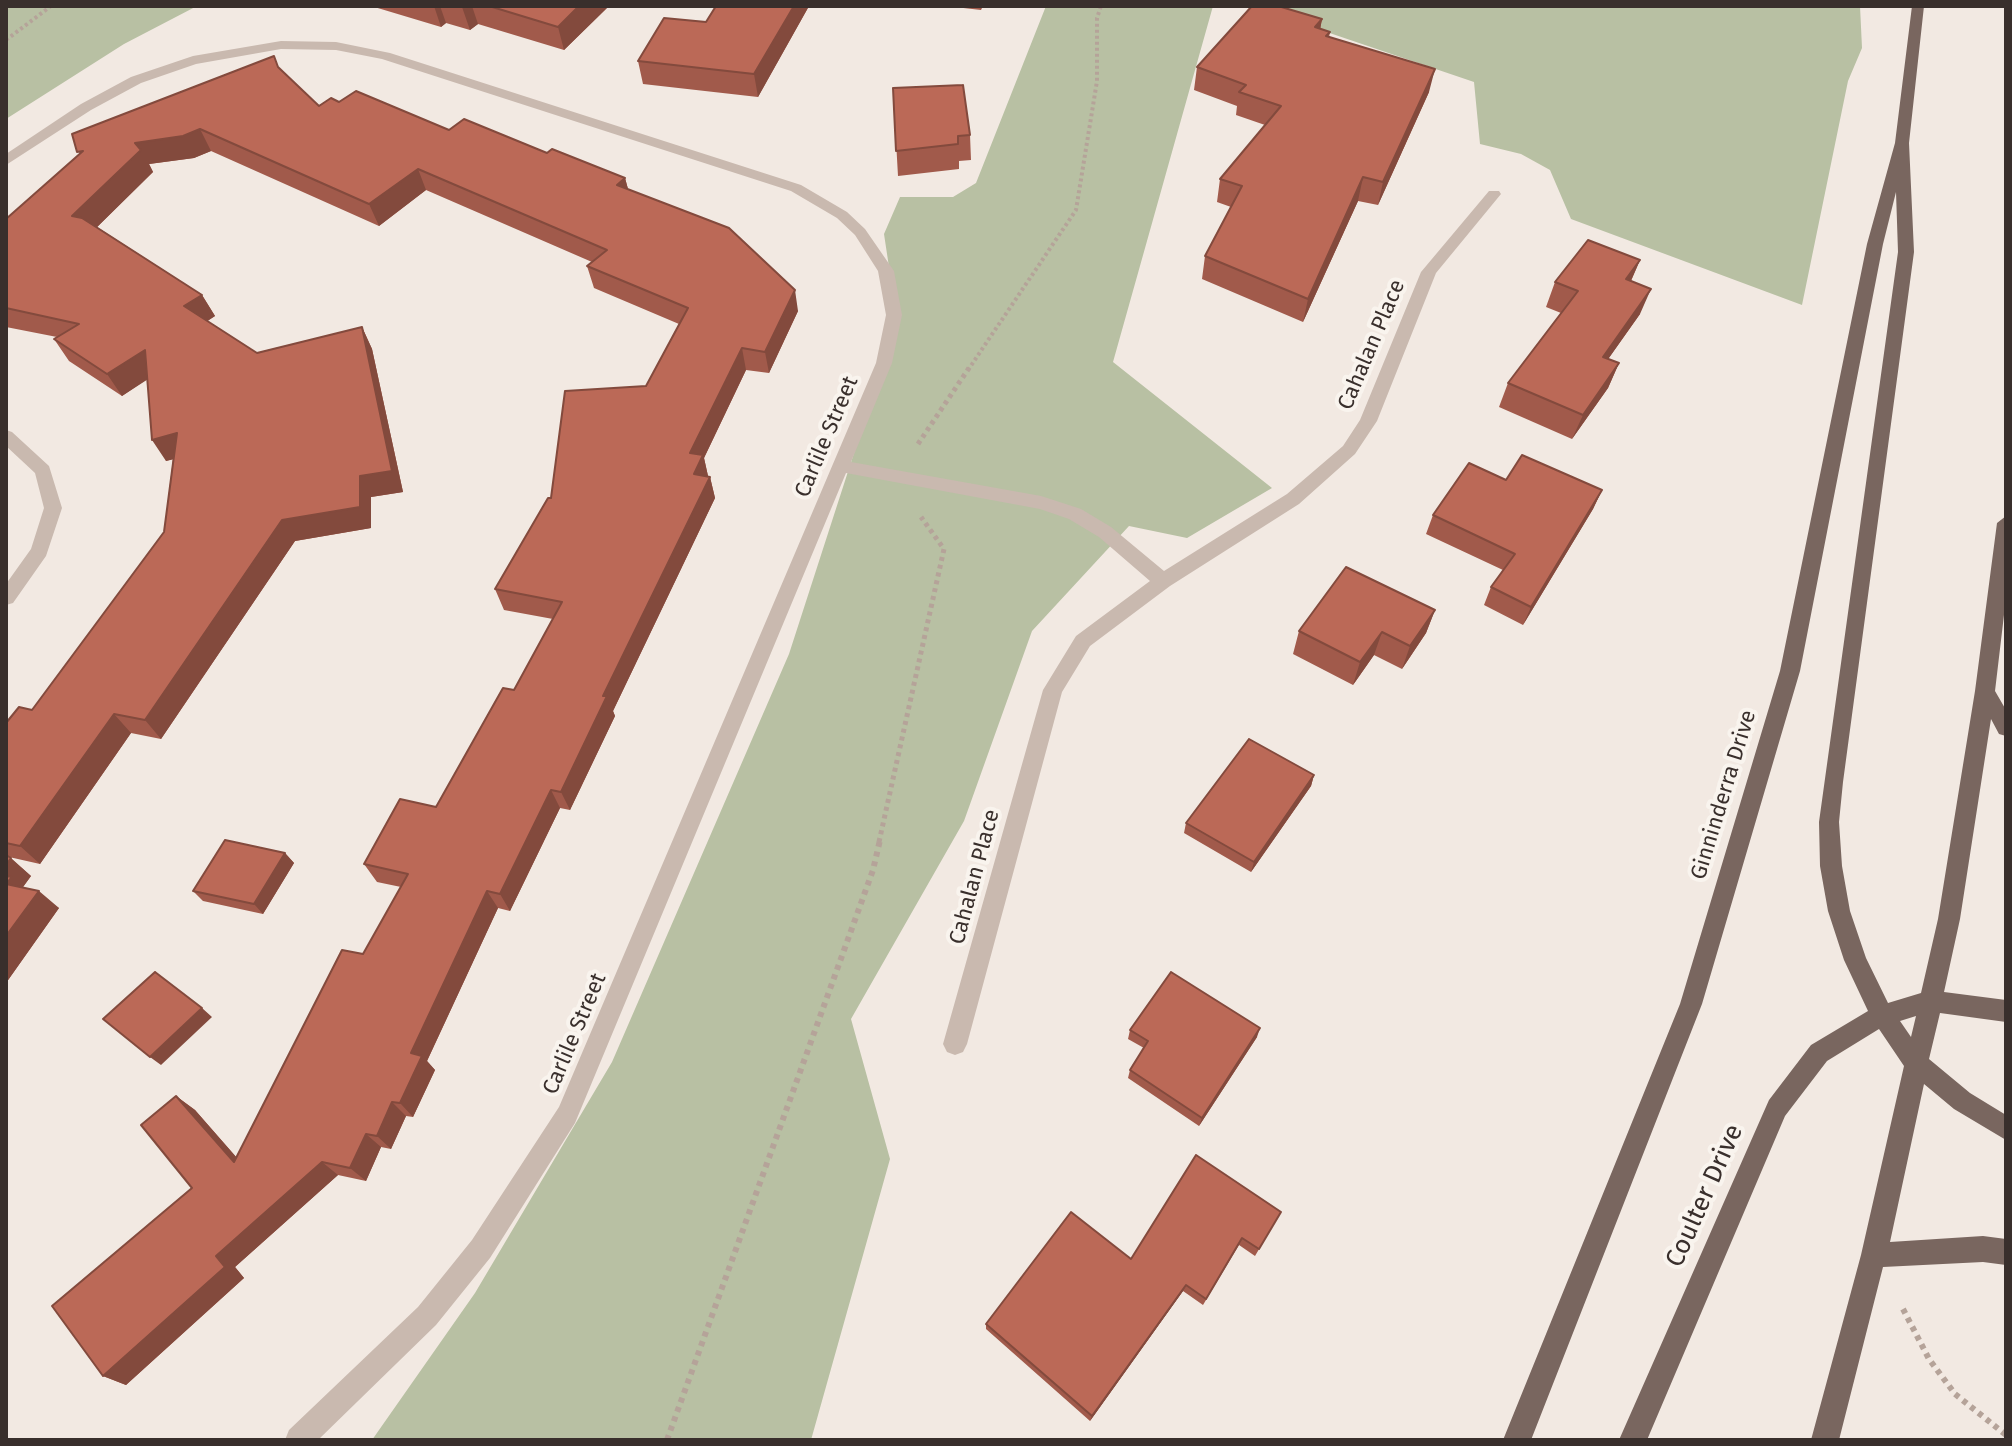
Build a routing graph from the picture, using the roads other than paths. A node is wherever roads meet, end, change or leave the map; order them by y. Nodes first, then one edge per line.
1 (1918, 6) edge
2 (1902, 143) junction
3 (6, 161) edge
4 (1494, 194) dead end
5 (6, 436) edge
6 (841, 466) junction
7 (2006, 523) edge
8 (1163, 581) junction
9 (6, 598) edge
10 (1985, 691) junction
11 (2006, 728) edge
12 (1931, 1001) junction
13 (2006, 1011) edge
14 (1882, 1015) junction
15 (955, 1044) dead end
16 (1916, 1063) junction
17 (2006, 1128) edge
18 (2006, 1252) edge
19 (1874, 1255) junction
20 (299, 1440) edge
21 (1517, 1440) edge
22 (1633, 1440) edge
23 (1825, 1440) edge

1 - 2 main road, Ginninderra Drive
2 - 14 main road, Ginninderra Drive
2 - 21 main road, Ginninderra Drive
3 - 6 street, Carlile Street
4 - 8 street, Cahalan Place
5 - 9 street
6 - 8 street
6 - 20 street, Carlile Street
7 - 10 main road
8 - 15 street, Cahalan Place
10 - 11 main road
10 - 12 main road
12 - 13 main road, Coulter Drive
12 - 14 main road, Coulter Drive
12 - 16 main road
14 - 16 main road
14 - 22 main road, Coulter Drive
16 - 17 main road
16 - 19 main road
18 - 19 main road
19 - 23 main road

